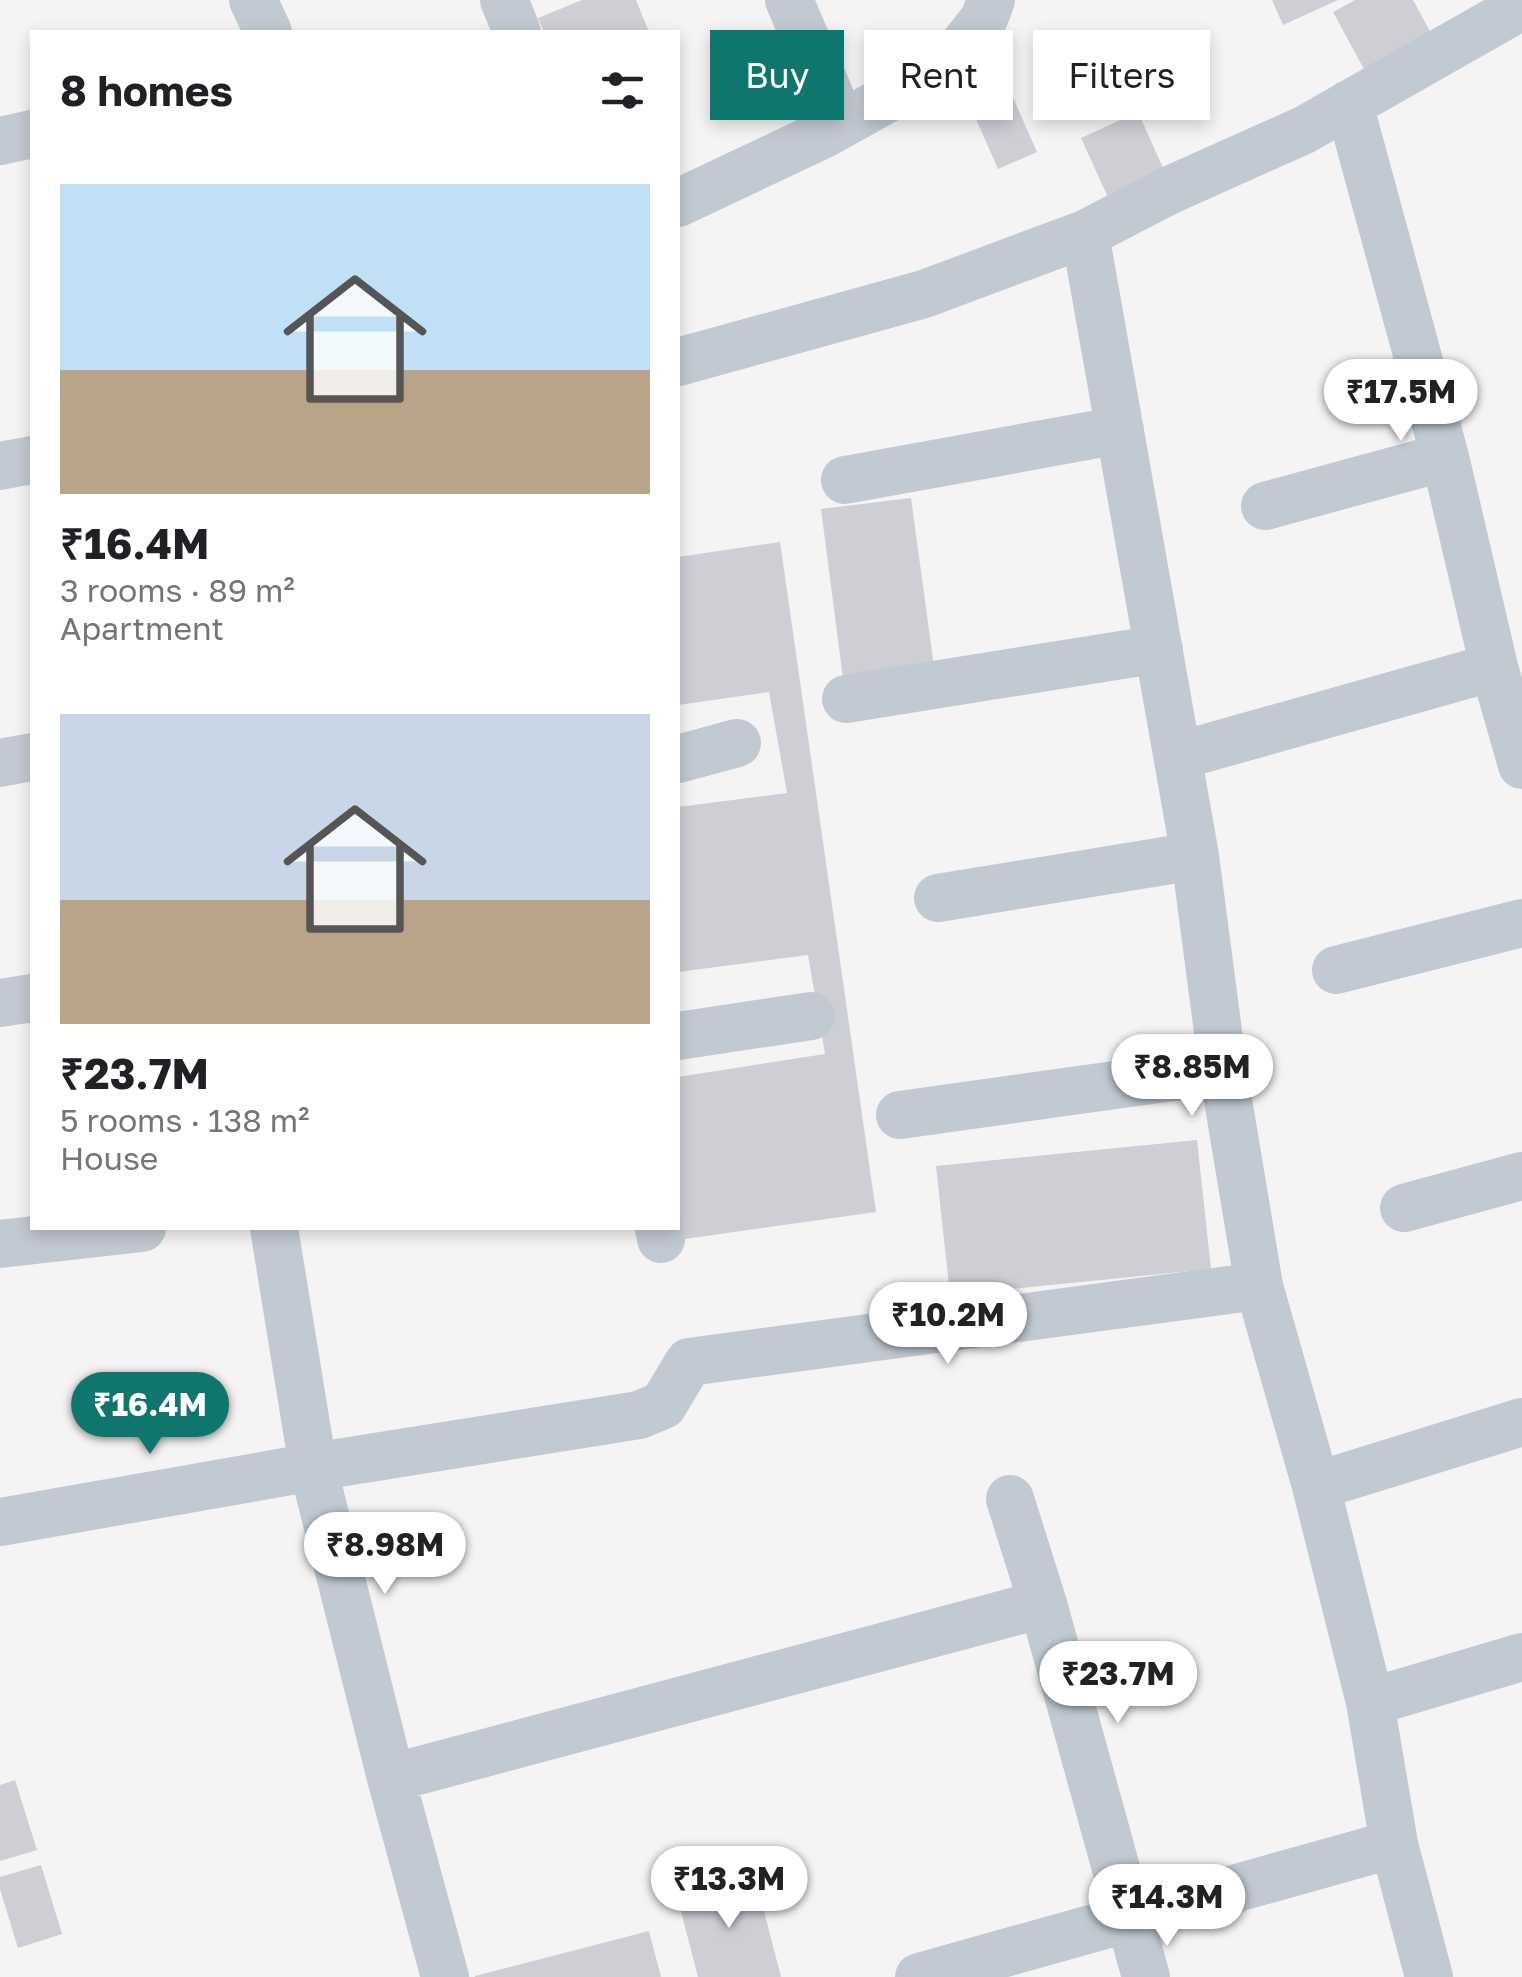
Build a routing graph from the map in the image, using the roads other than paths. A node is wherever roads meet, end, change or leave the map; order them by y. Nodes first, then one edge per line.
1 (253, 0) edge
2 (504, 0) edge
3 (789, 0) edge
4 (991, 0) edge
5 (1522, 6) edge
6 (267, 30) edge
7 (516, 30) edge
8 (1349, 104) junction
9 (841, 122) junction
10 (30, 134) edge
11 (0, 141) edge
12 (680, 202) edge
13 (1085, 234) junction
14 (680, 361) edge
15 (1120, 430) junction
16 (1445, 457) junction
17 (30, 460) edge
18 (0, 466) edge
19 (845, 480) dead end
20 (1265, 506) dead end
21 (1158, 649) junction
22 (1494, 668) junction
23 (846, 698) dead end
24 (738, 743) dead end
25 (1178, 756) junction
26 (30, 757) edge
27 (680, 758) edge
28 (0, 763) edge
29 (1522, 765) edge
30 (1195, 856) junction
31 (938, 898) dead end
32 (1522, 923) edge
33 (1336, 970) dead end
34 (30, 998) edge
35 (0, 1002) edge
36 (811, 1016) dead end
37 (680, 1036) edge
38 (1223, 1070) junction
39 (900, 1114) dead end
40 (1522, 1176) edge
41 (1404, 1208) dead end
42 (124, 1230) edge
43 (274, 1230) edge
44 (0, 1244) edge
45 (1259, 1286) junction
46 (1522, 1422) edge
47 (313, 1467) junction
48 (1316, 1486) junction
49 (1010, 1499) dead end
50 (0, 1522) edge
51 (1043, 1604) junction
52 (1522, 1657) edge
53 (1370, 1702) junction
54 (391, 1778) junction
55 (1394, 1844) junction
56 (1131, 1918) junction
57 (445, 1977) edge
58 (918, 1977) edge
59 (1146, 1977) edge
60 (1429, 1977) edge

1 - 6 street
2 - 7 street
3 - 9 street
4 - 9 street
5 - 8 street
8 - 13 street
8 - 16 street
9 - 12 street
10 - 11 street
13 - 14 street
13 - 15 street
15 - 19 street
15 - 21 street
16 - 20 street
16 - 22 street
17 - 18 street
21 - 23 street
21 - 25 street
22 - 25 street
22 - 29 street
24 - 27 street
25 - 30 street
26 - 28 street
30 - 31 street
30 - 38 street
32 - 33 street
34 - 35 street
36 - 37 street
38 - 39 street
38 - 45 street
40 - 41 street
42 - 44 street
43 - 47 street
45 - 47 street
45 - 48 street
46 - 48 street
47 - 50 street
47 - 54 street
48 - 53 street
49 - 51 street
51 - 54 street
51 - 56 street
52 - 53 street
53 - 55 street
54 - 57 street
55 - 56 street
55 - 60 street
56 - 58 street
56 - 59 street

